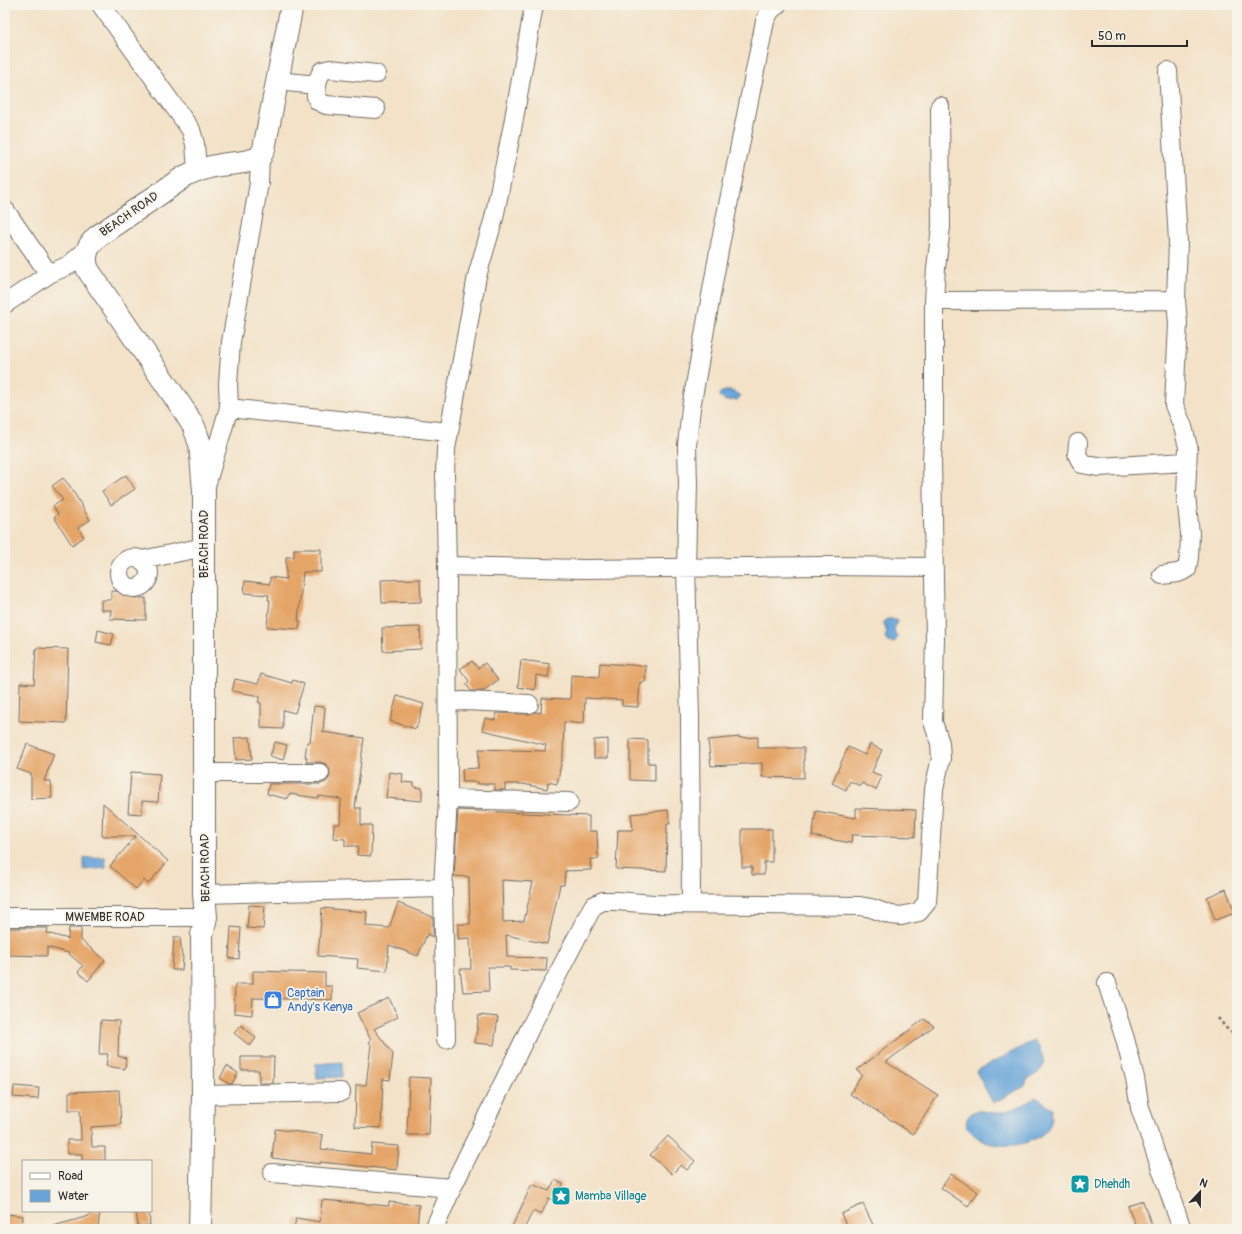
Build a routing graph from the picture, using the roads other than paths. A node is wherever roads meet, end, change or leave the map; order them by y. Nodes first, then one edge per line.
1 (101, 5) edge
2 (292, 5) edge
3 (534, 5) edge
4 (777, 5) edge
5 (1168, 71) dead end
6 (376, 74) dead end
7 (277, 81) junction
8 (317, 86) junction
9 (940, 106) dead end
10 (376, 109) dead end
11 (260, 157) junction
12 (197, 170) junction
13 (5, 210) edge
14 (88, 249) junction
15 (49, 274) junction
16 (1176, 300) junction
17 (934, 301) junction
18 (5, 304) edge
19 (229, 408) junction
20 (448, 432) junction
21 (1078, 443) dead end
22 (1186, 462) junction
23 (204, 492) junction
24 (204, 547) junction
25 (142, 560) dead end
26 (447, 566) junction
27 (933, 567) junction
28 (686, 568) junction
29 (1162, 576) dead end
30 (448, 702) junction
31 (529, 704) dead end
32 (204, 772) junction
33 (320, 773) dead end
34 (448, 799) junction
35 (569, 802) dead end
36 (443, 888) junction
37 (204, 894) junction
38 (691, 904) junction
39 (5, 917) edge
40 (206, 917) junction
41 (1107, 983) dead end
42 (446, 1039) dead end
43 (341, 1092) dead end
44 (203, 1095) junction
45 (272, 1173) dead end
46 (452, 1188) junction
47 (200, 1229) edge
48 (434, 1229) edge
49 (1182, 1229) edge

1 - 12 street
2 - 7 main road
3 - 20 street
4 - 28 street
5 - 16 street
6 - 8 street
7 - 8 street
7 - 11 main road
8 - 10 street
9 - 17 street
11 - 12 main road, BEACH ROAD
11 - 19 street
12 - 14 main road, BEACH ROAD
13 - 15 street
14 - 15 street
14 - 23 main road, BEACH ROAD
15 - 18 street
16 - 17 street
16 - 22 street
17 - 27 street
19 - 20 street
19 - 23 street
20 - 26 street
21 - 22 street
22 - 29 street
23 - 24 main road, BEACH ROAD
24 - 25 street
24 - 32 main road, BEACH ROAD
26 - 28 street
26 - 30 street
27 - 28 street
27 - 38 street
28 - 38 street
30 - 31 street
30 - 34 street
32 - 33 street
32 - 37 main road, BEACH ROAD
34 - 35 street
34 - 36 street
36 - 37 street
36 - 42 street
37 - 40 main road, BEACH ROAD
38 - 46 street
39 - 40 street, MWEMBE ROAD
40 - 44 main road, BEACH ROAD
41 - 49 street
43 - 44 street
44 - 47 main road, BEACH ROAD
45 - 46 street
46 - 48 street

